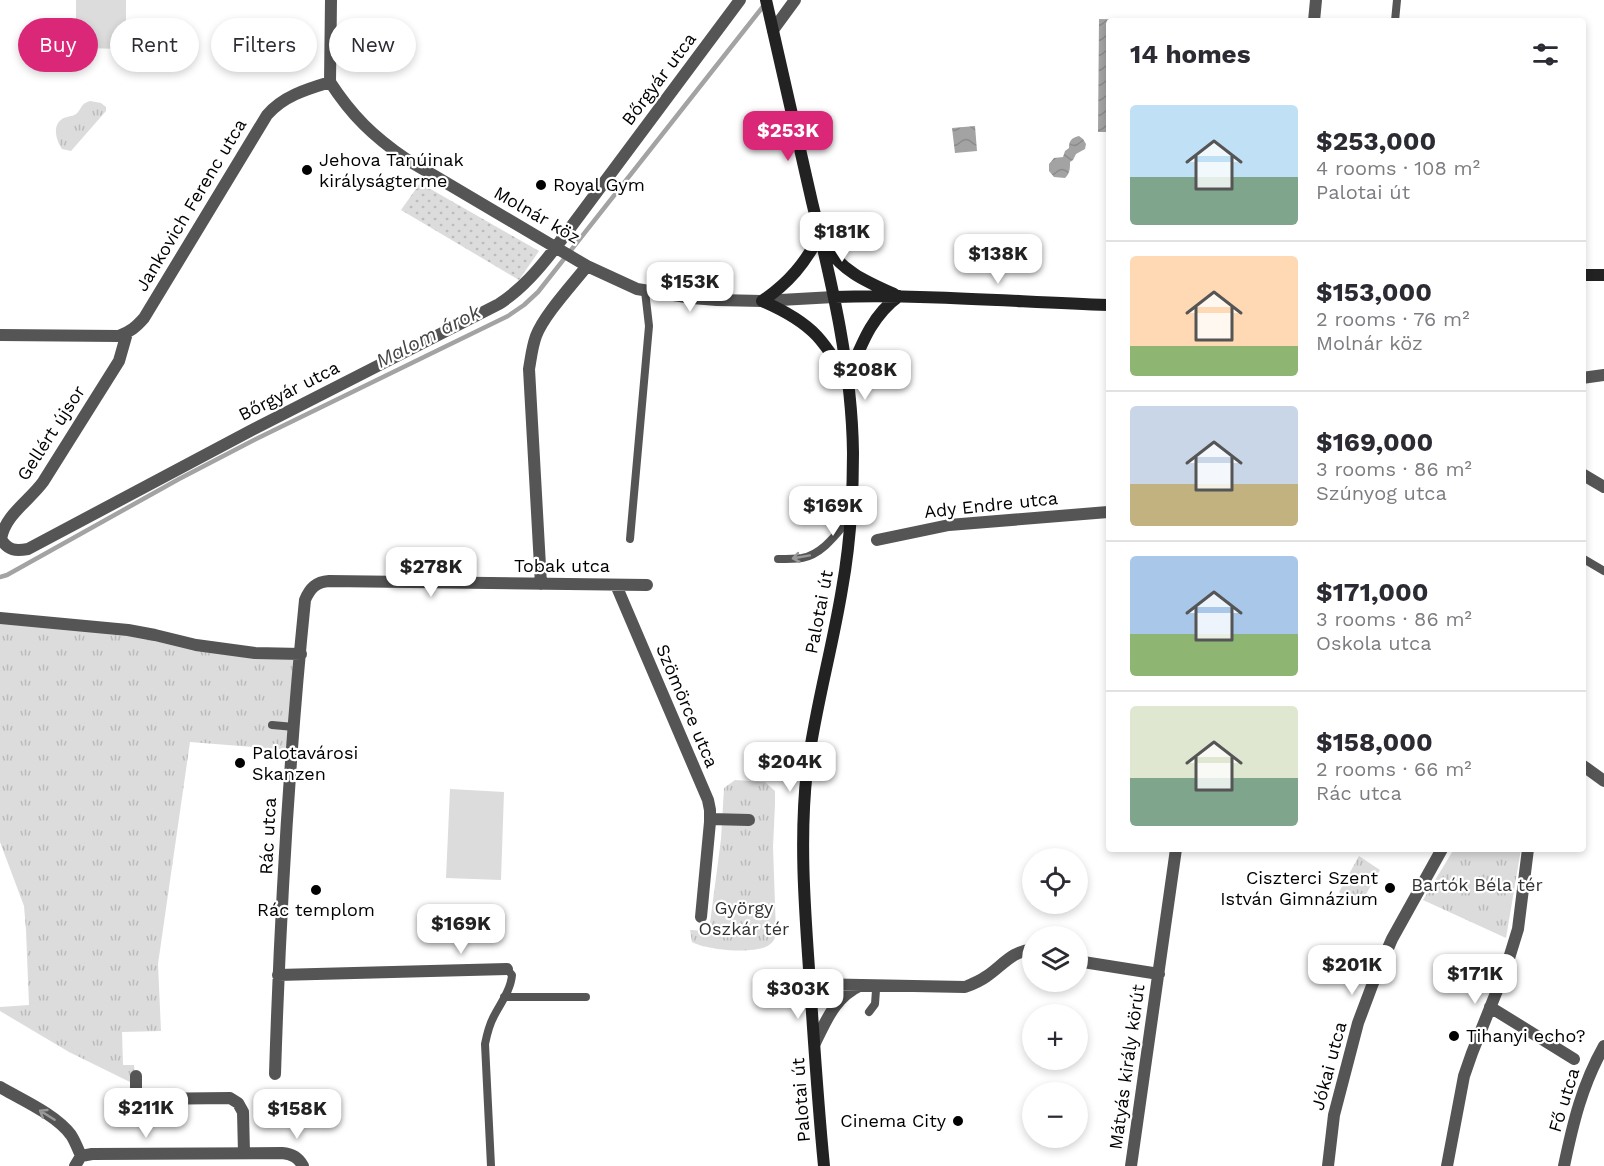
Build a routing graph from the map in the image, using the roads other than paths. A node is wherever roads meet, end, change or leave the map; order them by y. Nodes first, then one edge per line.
1 (331, 0) edge
2 (740, 0) edge
3 (766, 0) edge
4 (795, 0) edge
5 (1316, 0) edge
6 (1397, 0) edge
7 (1314, 18) edge
8 (1395, 18) edge
9 (771, 24) junction
10 (330, 82) junction
11 (820, 235) junction
12 (559, 249) junction
13 (587, 266) junction
14 (1586, 275) edge
15 (1604, 275) edge
16 (645, 291) junction
17 (899, 296) junction
18 (834, 297) junction
19 (762, 301) junction
20 (1106, 305) edge
21 (127, 333) junction
22 (0, 335) edge
23 (1604, 375) edge
24 (1586, 377) edge
25 (848, 378) junction
26 (1586, 476) edge
27 (1604, 487) edge
28 (1106, 512) edge
29 (850, 518) junction
30 (630, 539) dead end
31 (877, 540) dead end
32 (5, 546) joint
33 (778, 559) dead end
34 (1586, 560) edge
35 (1604, 571) edge
36 (542, 585) junction
37 (615, 585) junction
38 (647, 585) dead end
39 (305, 600) joint
40 (0, 618) edge
41 (301, 654) junction
42 (272, 725) dead end
43 (294, 727) junction
44 (1586, 768) edge
45 (1604, 781) edge
46 (710, 819) junction
47 (748, 820) dead end
48 (1176, 852) edge
49 (1440, 852) edge
50 (1528, 852) edge
51 (701, 917) dead end
52 (1022, 952) edge
53 (1088, 963) edge
54 (507, 969) joint
55 (1159, 974) junction
56 (278, 975) junction
57 (810, 984) junction
58 (862, 984) junction
59 (883, 984) junction
60 (504, 997) junction
61 (586, 997) dead end
62 (1490, 1007) junction
63 (869, 1012) dead end
64 (814, 1043) junction
65 (1604, 1046) edge
66 (1592, 1070) junction
67 (276, 1074) dead end
68 (136, 1076) dead end
69 (0, 1087) edge
70 (244, 1153) junction
71 (78, 1161) edge
72 (303, 1166) edge
73 (491, 1166) edge
74 (824, 1166) edge
75 (1131, 1166) edge
76 (1328, 1166) edge
77 (1447, 1166) edge
78 (1564, 1166) edge

1 - 10 street
2 - 12 street, Bőrgyár utca
3 - 9 main road, Palotai út
4 - 9 street
5 - 7 street
6 - 8 lane
9 - 11 main road, Palotai út
10 - 12 street, Molnár köz
10 - 21 street, Jankovich Ferenc utca
11 - 17 main road
11 - 18 main road, Palotai út
11 - 19 main road
12 - 13 street, Molnár köz
12 - 32 street, Bőrgyár utca
13 - 16 street, Molnár köz
13 - 36 street
14 - 15 main road
16 - 19 street, Molnár köz
16 - 30 lane
17 - 18 main road
17 - 20 main road
17 - 25 main road
18 - 19 street
18 - 25 main road, Palotai út
19 - 25 main road
21 - 22 street
21 - 32 street, Gellért újsor
23 - 24 street
25 - 29 main road, Palotai út
26 - 27 street
28 - 31 street, Ady Endre utca
29 -> 33 lane
29 - 57 main road, Palotai út
34 - 35 lane
36 - 37 street, Tobak utca
36 - 39 street, Tobak utca
37 - 38 street, Tobak utca
37 - 46 street, Szömörce utca
39 - 41 street, Rác utca
40 - 41 street
41 - 43 street, Rác utca
42 - 43 lane
43 - 56 street, Rác utca
44 - 45 street
46 - 47 street
46 - 51 street, Szömörce utca
48 - 55 street, Mátyás király körút
49 - 76 street, Jókai utca
50 - 62 street
52 - 59 street
53 - 55 street, Mátyás király körút
54 - 56 street
54 - 60 lane
55 - 75 street, Mátyás király körút
56 - 67 street, Rác utca
57 - 58 street
57 - 64 main road, Palotai út
58 - 59 street
58 - 64 street
59 - 63 lane
60 - 61 lane
60 - 73 lane
62 - 66 street
62 - 77 street
64 - 74 main road, Palotai út
65 - 66 street, Fő utca
66 - 78 street, Fő utca
68 - 70 street
71 -> 69 street
70 - 71 street
70 - 72 street

